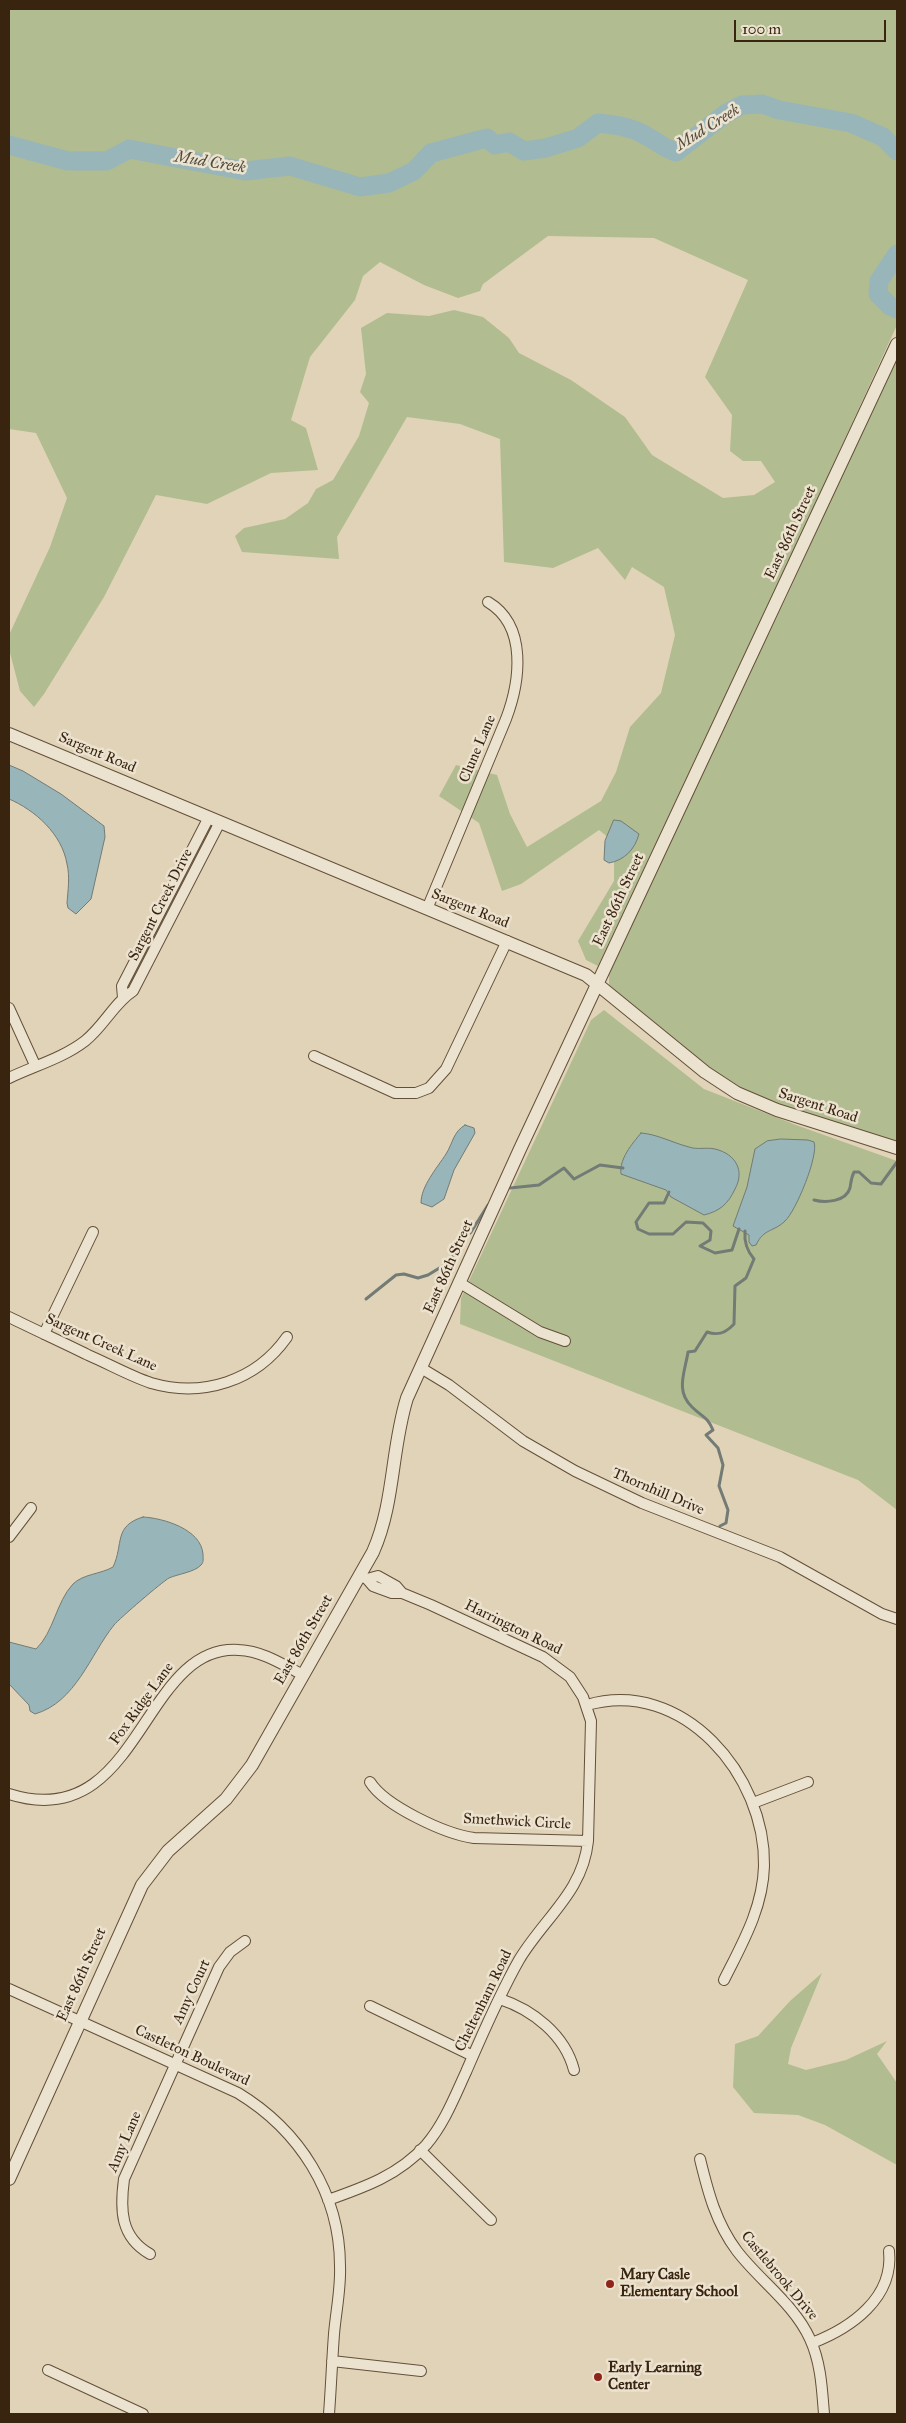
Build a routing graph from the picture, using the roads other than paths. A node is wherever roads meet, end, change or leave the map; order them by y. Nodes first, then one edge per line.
1 (897, 344) edge
2 (488, 602) dead end
3 (9, 734) edge
4 (215, 820) junction
5 (427, 909) junction
6 (507, 941) junction
7 (598, 986) junction
8 (9, 1008) edge
9 (314, 1056) dead end
10 (36, 1065) junction
11 (9, 1078) edge
12 (897, 1148) edge
13 (93, 1232) dead end
14 (460, 1282) junction
15 (9, 1317) edge
16 (44, 1334) junction
17 (287, 1338) dead end
18 (565, 1341) dead end
19 (421, 1368) junction
20 (31, 1508) dead end
21 (9, 1537) edge
22 (364, 1577) junction
23 (897, 1619) edge
24 (303, 1674) junction
25 (587, 1705) junction
26 (370, 1782) dead end
27 (808, 1782) dead end
28 (9, 1794) edge
29 (753, 1803) junction
30 (588, 1841) junction
31 (245, 1941) dead end
32 (724, 1980) dead end
33 (9, 1989) edge
34 (500, 1999) junction
35 (370, 2006) dead end
36 (79, 2022) junction
37 (473, 2056) junction
38 (175, 2064) junction
39 (574, 2070) dead end
40 (420, 2150) junction
41 (700, 2159) dead end
42 (9, 2179) edge
43 (328, 2200) junction
44 (491, 2220) dead end
45 (889, 2251) dead end
46 (150, 2254) dead end
47 (812, 2343) junction
48 (332, 2361) junction
49 (48, 2370) dead end
50 (421, 2371) dead end
51 (143, 2414) edge
52 (330, 2414) edge
53 (824, 2414) edge

1 - 7 street, East 86th Street
2 - 5 street, Clune Lane
3 - 4 street, Sargent Road
4 - 5 street, Sargent Road
4 - 10 street, Sargent Creek Drive
5 - 6 street, Sargent Road
6 - 7 street, Sargent Road
6 - 9 street
7 - 12 street, Sargent Road
7 - 14 street, East 86th Street
8 - 10 street
10 - 11 street, Sargent Creek Drive
13 - 16 street
14 - 18 street
14 - 19 street, East 86th Street
15 - 16 street, Sargent Creek Lane
16 - 17 street, Sargent Creek Lane
19 - 22 street, East 86th Street
19 - 23 street, Thornhill Drive
20 - 21 street
22 - 24 street, East 86th Street
22 - 25 street, Harrington Road
24 - 28 street, Fox Ridge Lane
24 - 36 street, East 86th Street
25 - 29 street
25 - 30 street, Cheltenham Road
26 - 30 street, Smethwick Circle
27 - 29 street
29 - 32 street
30 - 34 street, Cheltenham Road
31 - 38 street, Amy Court
33 - 36 street, Castleton Boulevard
34 - 37 street, Cheltenham Road
34 - 39 street
35 - 37 street
36 - 38 street, Castleton Boulevard
36 - 42 street, East 86th Street
37 - 40 street, Cheltenham Road
38 - 43 street, Castleton Boulevard
38 - 46 street, Amy Lane
40 - 43 street, Cheltenham Road
40 - 44 street
41 - 47 street, Castlebrook Drive
43 - 48 street, Castleton Boulevard
45 - 47 street
47 - 53 street, Castlebrook Drive
48 - 50 street
48 - 52 street, Castleton Boulevard
49 - 51 street

